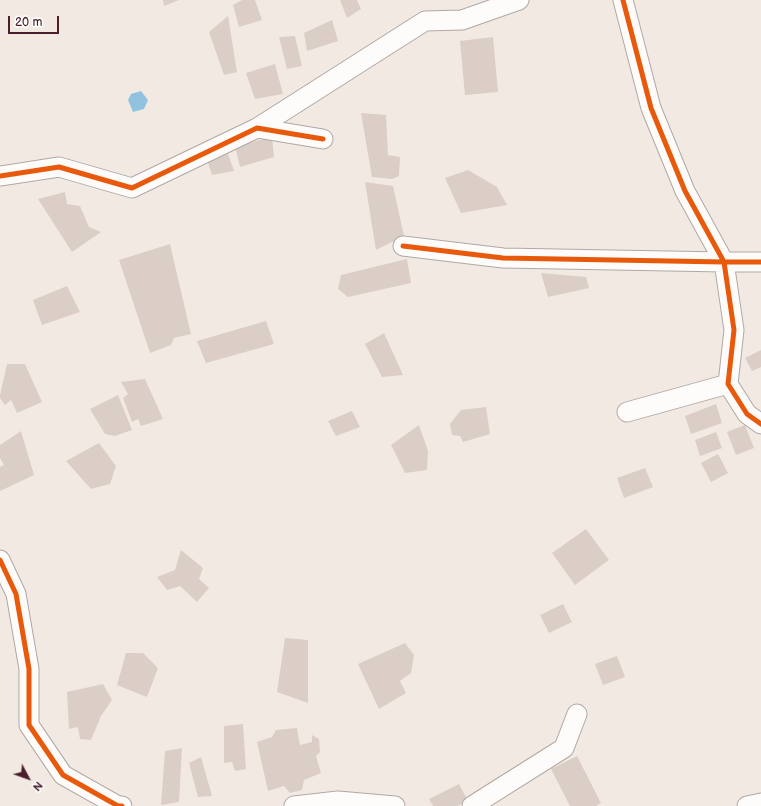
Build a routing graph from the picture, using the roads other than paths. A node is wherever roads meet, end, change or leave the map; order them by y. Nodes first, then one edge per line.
1 (519, 0) edge
2 (623, 0) edge
3 (257, 128) junction
4 (323, 140) dead end
5 (0, 176) edge
6 (403, 246) dead end
7 (724, 262) junction
8 (761, 262) edge
9 (728, 384) junction
10 (627, 412) dead end
11 (761, 424) edge
12 (0, 560) edge
13 (577, 714) dead end
14 (761, 803) edge
15 (122, 806) edge
16 (294, 806) edge
17 (395, 806) edge
18 (472, 806) edge
19 (747, 806) edge

1 - 3 street
2 - 7 street
3 - 4 street
3 - 5 street
6 - 7 street
7 - 8 street
7 - 9 street
9 - 10 street
9 - 11 street
12 - 15 street
13 - 18 street
14 - 19 street
16 - 17 street

